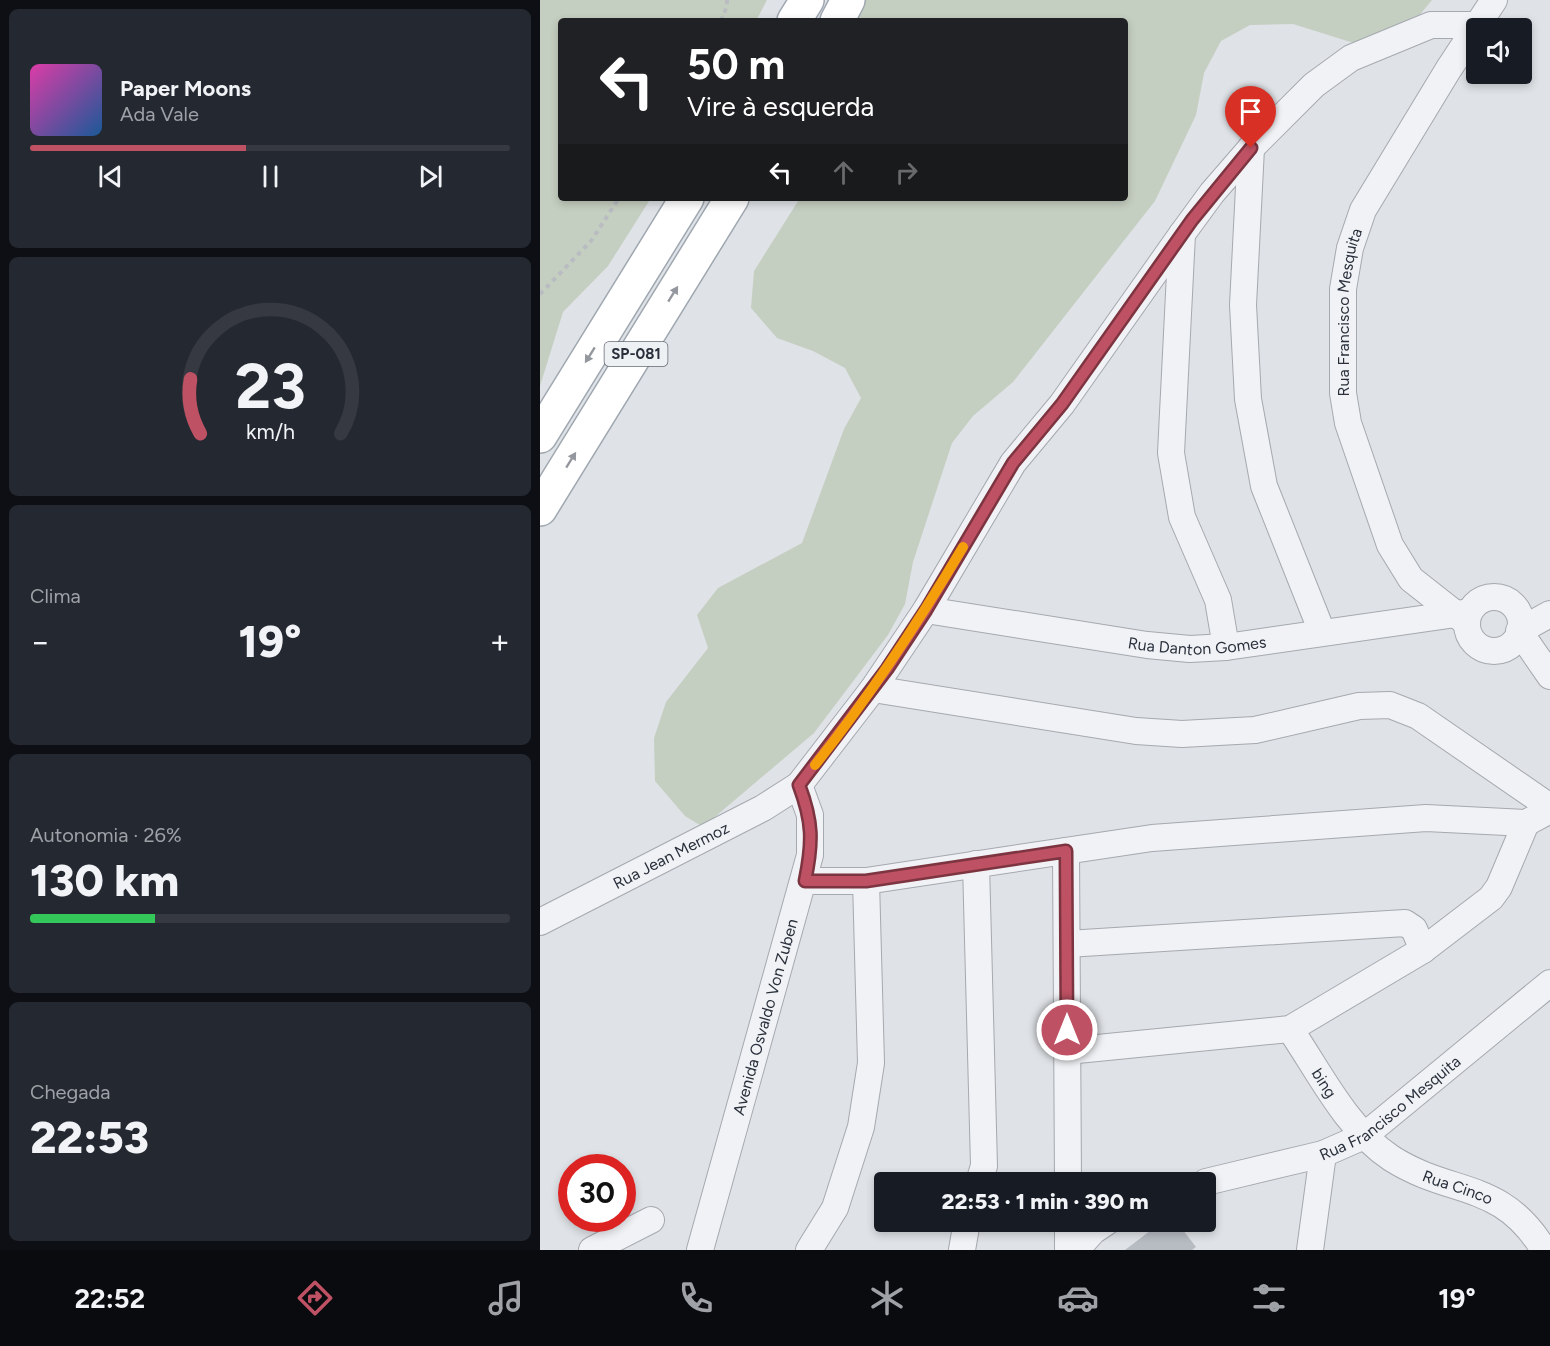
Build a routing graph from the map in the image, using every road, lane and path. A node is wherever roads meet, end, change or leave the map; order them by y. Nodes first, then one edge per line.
1 (727, 0) edge
2 (807, 0) edge
3 (848, 0) edge
4 (1494, 0) edge
5 (722, 18) edge
6 (796, 18) edge
7 (839, 18) edge
8 (1482, 18) edge
9 (1466, 25) edge
10 (1466, 44) edge
11 (1251, 148) junction
12 (617, 201) edge
13 (685, 201) edge
14 (730, 201) edge
15 (1182, 234) junction
16 (540, 294) edge
17 (540, 436) edge
18 (540, 510) edge
19 (1550, 601) edge
20 (1514, 606) junction
21 (926, 610) junction
22 (1550, 614) edge
23 (1463, 617) junction
24 (1322, 632) junction
25 (1512, 640) junction
26 (1227, 647) junction
27 (1550, 677) edge
28 (873, 689) junction
29 (799, 785) junction
30 (1550, 809) edge
31 (1527, 823) junction
32 (1066, 851) junction
33 (976, 864) junction
34 (805, 881) junction
35 (866, 881) junction
36 (540, 922) edge
37 (1067, 944) junction
38 (1423, 950) junction
39 (1550, 983) edge
40 (1290, 1029) junction
41 (1067, 1051) junction
42 (1364, 1136) junction
43 (1323, 1154) junction
44 (982, 1172) edge
45 (1068, 1172) edge
46 (1216, 1180) edge
47 (651, 1220) dead end
48 (965, 1232) edge
49 (1068, 1232) edge
50 (1092, 1232) edge
51 (592, 1250) edge
52 (700, 1250) edge
53 (809, 1250) edge
54 (962, 1250) edge
55 (1068, 1250) edge
56 (1076, 1250) edge
57 (1310, 1250) edge
58 (1544, 1250) edge

1 - 5 path
2 - 6 main road
3 - 7 main road
4 - 8 street, Rua Francisco Mesquita
9 - 11 street, Rua Jean Mermoz
10 - 23 street, Rua Francisco Mesquita
11 - 15 street, Rua Jean Mermoz
11 - 24 street
12 - 16 path
13 -> 17 main road, SP-081
18 -> 14 main road, SP-081
15 - 21 street, Rua Jean Mermoz
15 - 26 street
19 - 20 street
20 - 23 street
20 - 25 street
21 - 26 street, Rua Danton Gomes
21 - 28 street, Rua Jean Mermoz
22 - 25 street
23 - 24 street, Rua Danton Gomes
23 - 25 street
24 - 26 street, Rua Danton Gomes
25 - 27 street
28 - 29 street, Rua Jean Mermoz
28 - 30 street
29 - 34 street, Avenida Osvaldo Von Zuben
29 - 36 street, Rua Jean Mermoz
30 - 31 street
31 - 32 street
31 - 38 street
32 - 33 street
32 - 37 street
33 - 35 street
33 - 44 street
34 - 35 street
34 - 52 street, Avenida Osvaldo Von Zuben
35 - 53 street
37 - 38 street
37 - 41 street
38 - 40 street
39 - 42 street, Rua Francisco Mesquita
40 - 41 street
40 - 42 street, bing
41 - 45 street
42 - 43 street, Rua Francisco Mesquita
42 - 58 street, Rua Cinco
43 - 46 street, Rua Francisco Mesquita
43 - 57 street
47 - 51 street
48 - 54 street
49 - 55 street
50 - 56 street

